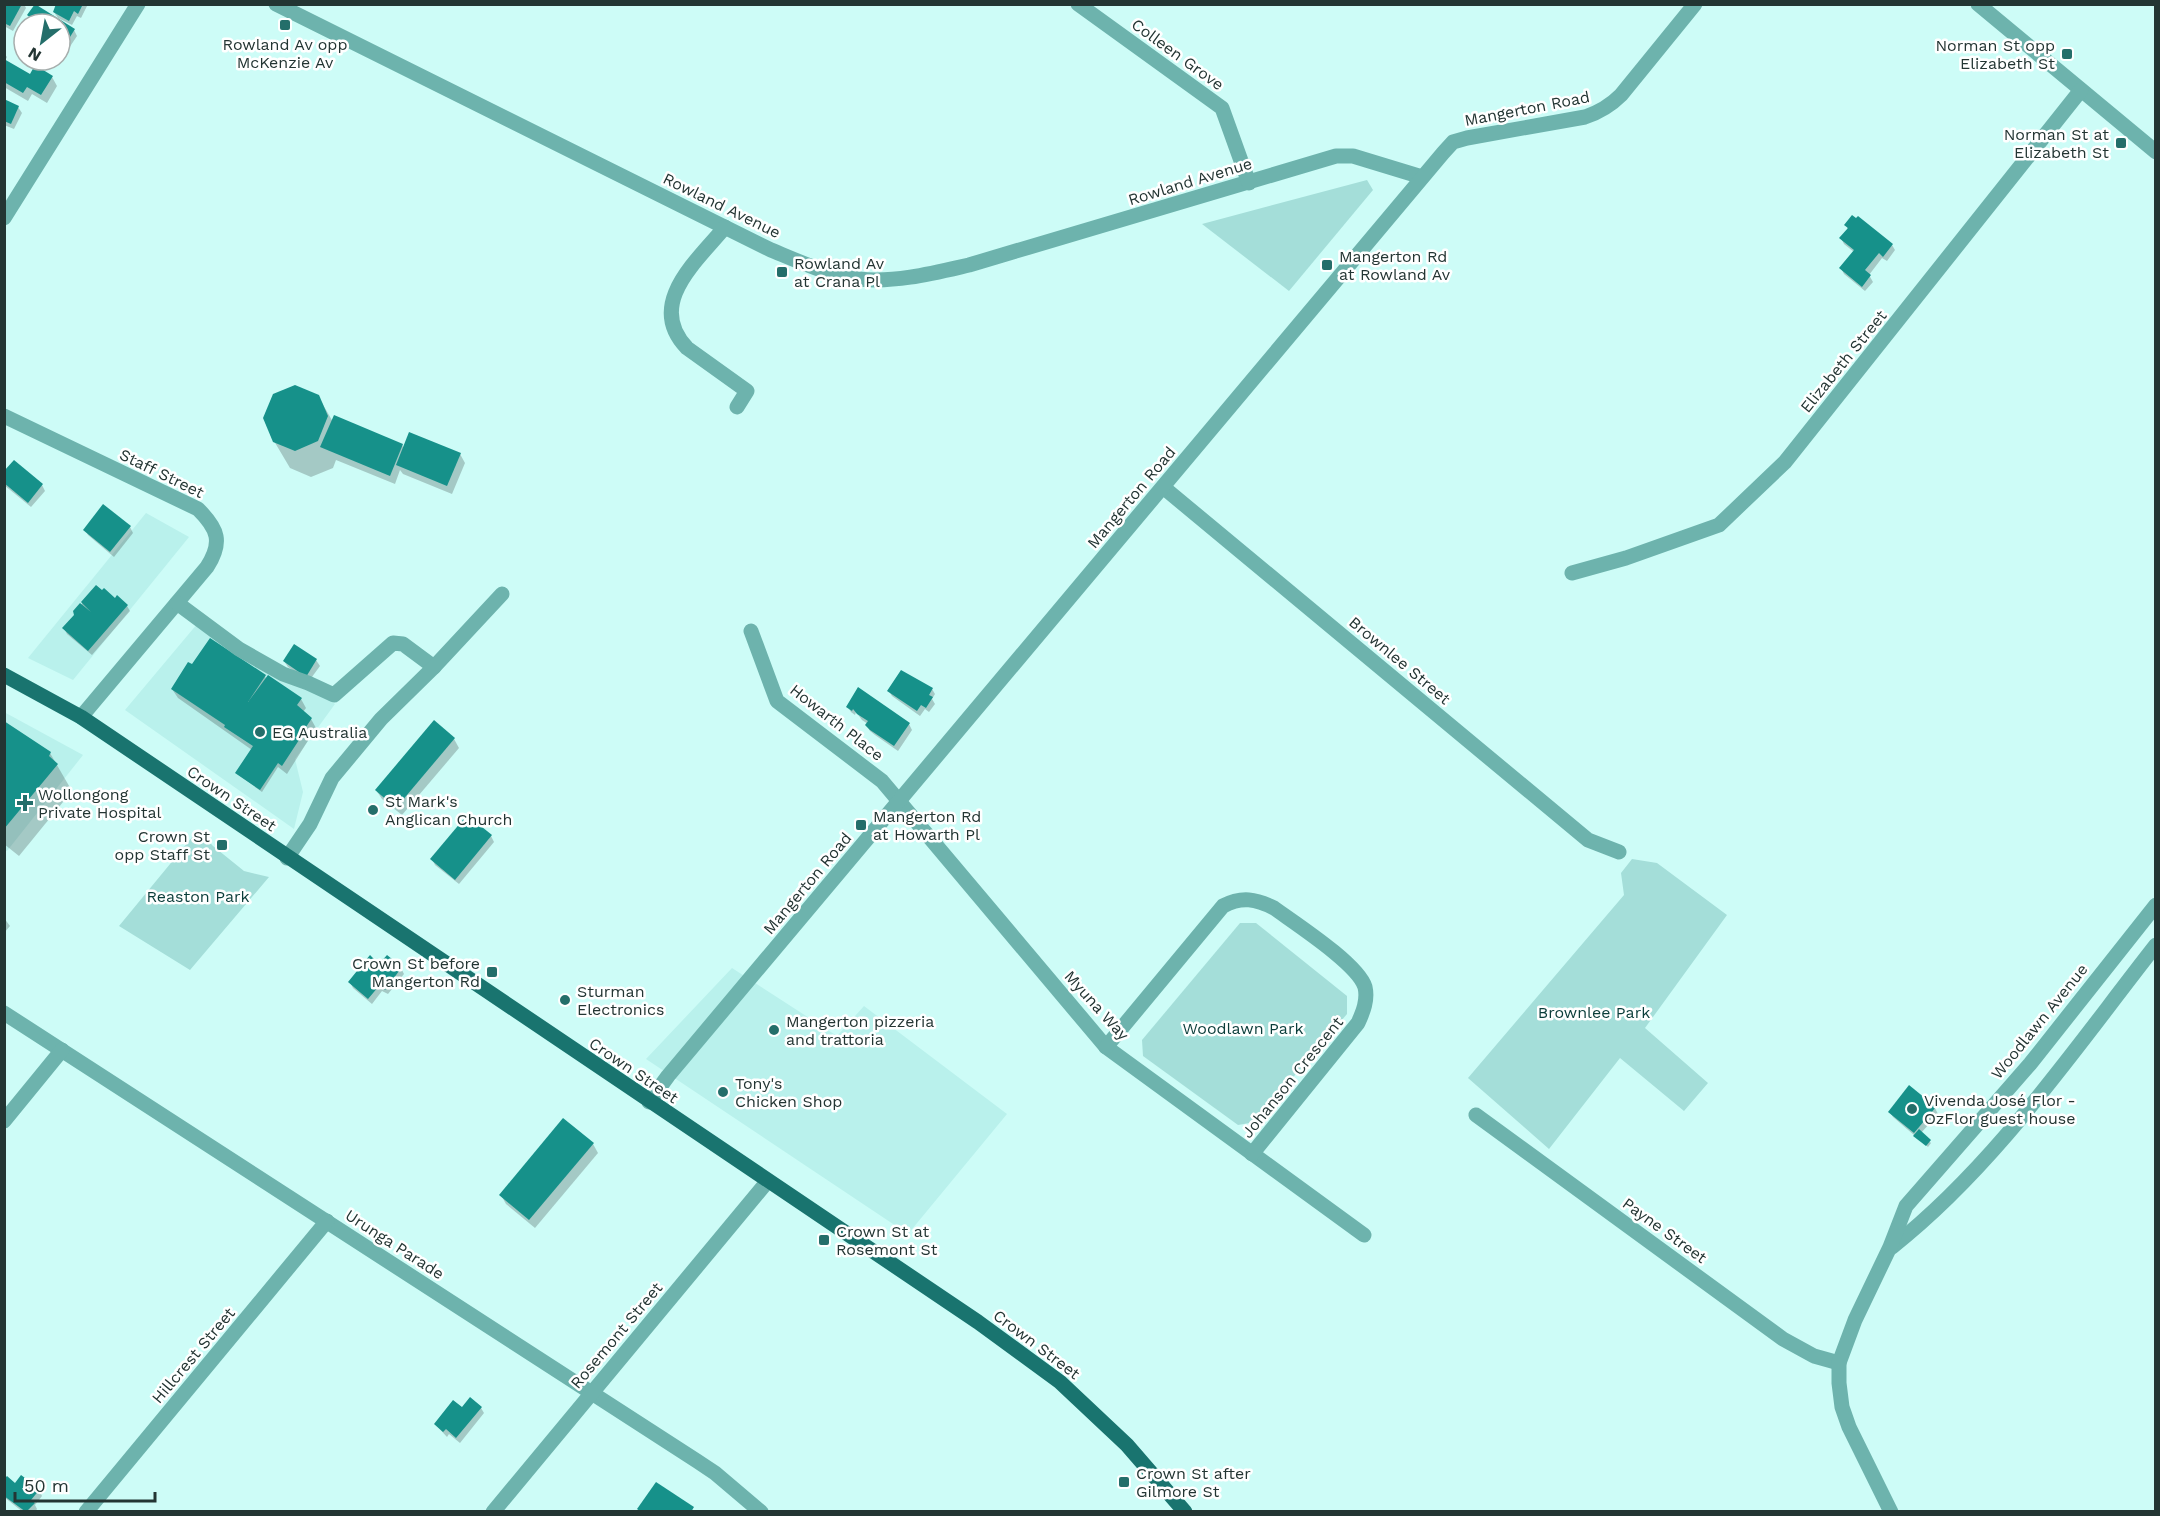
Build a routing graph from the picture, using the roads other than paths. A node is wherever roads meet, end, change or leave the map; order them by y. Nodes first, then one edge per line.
1 (138, 4) edge
2 (276, 4) edge
3 (1078, 4) edge
4 (1695, 4) edge
5 (1978, 4) edge
6 (2081, 90) junction
7 (2156, 152) edge
8 (1422, 177) junction
9 (1250, 183) junction
10 (4, 218) edge
11 (725, 227) junction
12 (737, 407) dead end
13 (4, 416) edge
14 (1163, 487) junction
15 (1572, 573) dead end
16 (502, 594) dead end
17 (177, 603) junction
18 (751, 631) dead end
19 (434, 667) junction
20 (4, 675) edge
21 (81, 717) junction
22 (899, 801) junction
23 (1618, 852) dead end
24 (287, 858) junction
25 (2156, 905) edge
26 (2156, 945) edge
27 (4, 1013) edge
28 (1106, 1047) junction
29 (62, 1050) junction
30 (649, 1102) junction
31 (1476, 1115) dead end
32 (4, 1121) edge
33 (1252, 1154) junction
34 (767, 1182) junction
35 (327, 1221) junction
36 (1364, 1235) dead end
37 (1890, 1247) junction
38 (1839, 1363) junction
39 (591, 1392) junction
40 (86, 1512) edge
41 (493, 1512) edge
42 (761, 1512) edge
43 (1185, 1512) edge
44 (1892, 1512) edge

1 - 10 street
2 - 11 street, Rowland Avenue
3 - 9 street, Colleen Grove
4 - 8 street, Mangerton Road
5 - 6 street
6 - 7 street
6 - 15 street, Elizabeth Street
8 - 9 street, Rowland Avenue
8 - 14 street, Mangerton Road
9 - 11 street, Rowland Avenue
11 - 12 street
13 - 17 street, Staff Street
14 - 22 street, Mangerton Road
14 - 23 street, Brownlee Street
16 - 19 street
17 - 19 street
17 - 21 street, Staff Street
18 - 22 street, Howarth Place
19 - 24 street
20 - 21 main road, Crown Street
21 - 24 main road, Crown Street
22 - 28 street, Myuna Way
22 - 30 street, Mangerton Road
24 - 30 main road, Crown Street
25 - 37 street, Woodlawn Avenue
26 - 37 street, Woodlawn Avenue
27 - 29 street, Urunga Parade
28 - 33 street, Myuna Way
28 - 33 street, Johanson Crescent
29 - 32 street
29 - 35 street, Urunga Parade
30 - 34 main road, Crown Street
31 - 38 street, Payne Street
33 - 36 street, Myuna Way
34 - 39 street, Rosemont Street
34 - 43 main road, Crown Street
35 - 39 street, Urunga Parade
35 - 40 street, Hillcrest Street
37 - 38 street, Woodlawn Avenue
38 - 44 street, Woodlawn Avenue
39 - 41 street, Rosemont Street
39 - 42 street, Urunga Parade

